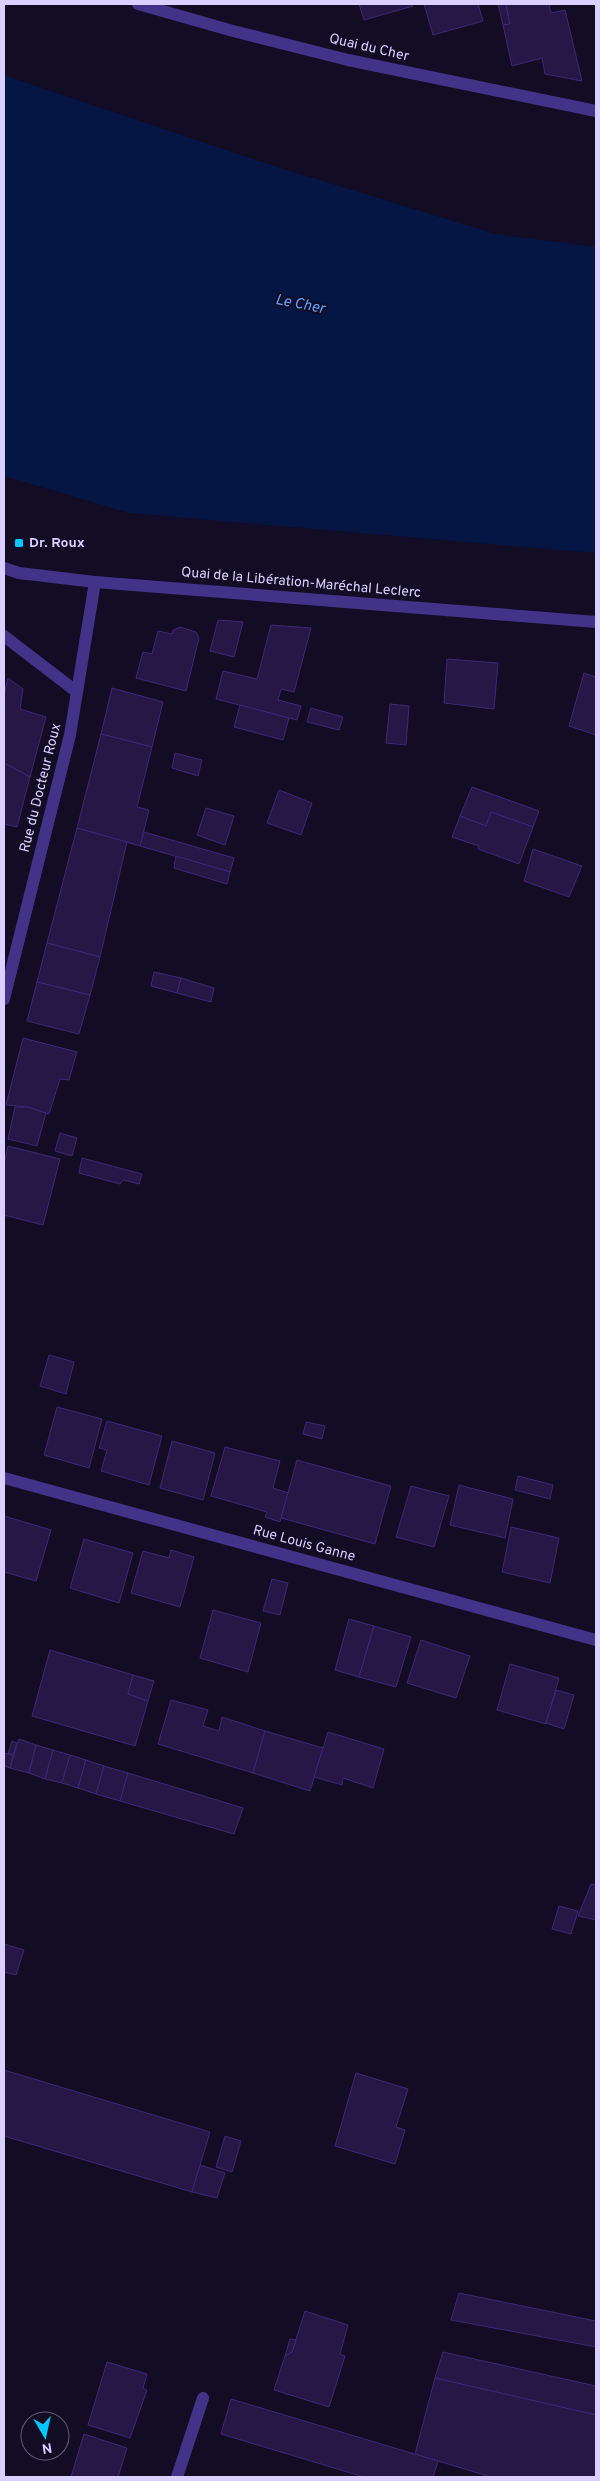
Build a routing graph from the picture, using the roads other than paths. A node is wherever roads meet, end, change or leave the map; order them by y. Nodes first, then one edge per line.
1 (138, 4) edge
2 (596, 111) edge
3 (4, 568) edge
4 (94, 582) junction
5 (596, 622) edge
6 (4, 636) edge
7 (77, 692) junction
8 (4, 999) edge
9 (4, 1478) edge
10 (596, 1640) edge
11 (203, 2398) dead end
12 (177, 2477) edge

1 - 2 street, Quai du Cher
3 - 4 street, Quai de la Libération-Maréchal Leclerc
4 - 5 street, Quai de la Libération-Maréchal Leclerc
4 - 7 street, Rue du Docteur Roux
6 - 7 street
7 - 8 street, Rue du Docteur Roux
9 - 10 street, Rue Louis Ganne
11 - 12 street

